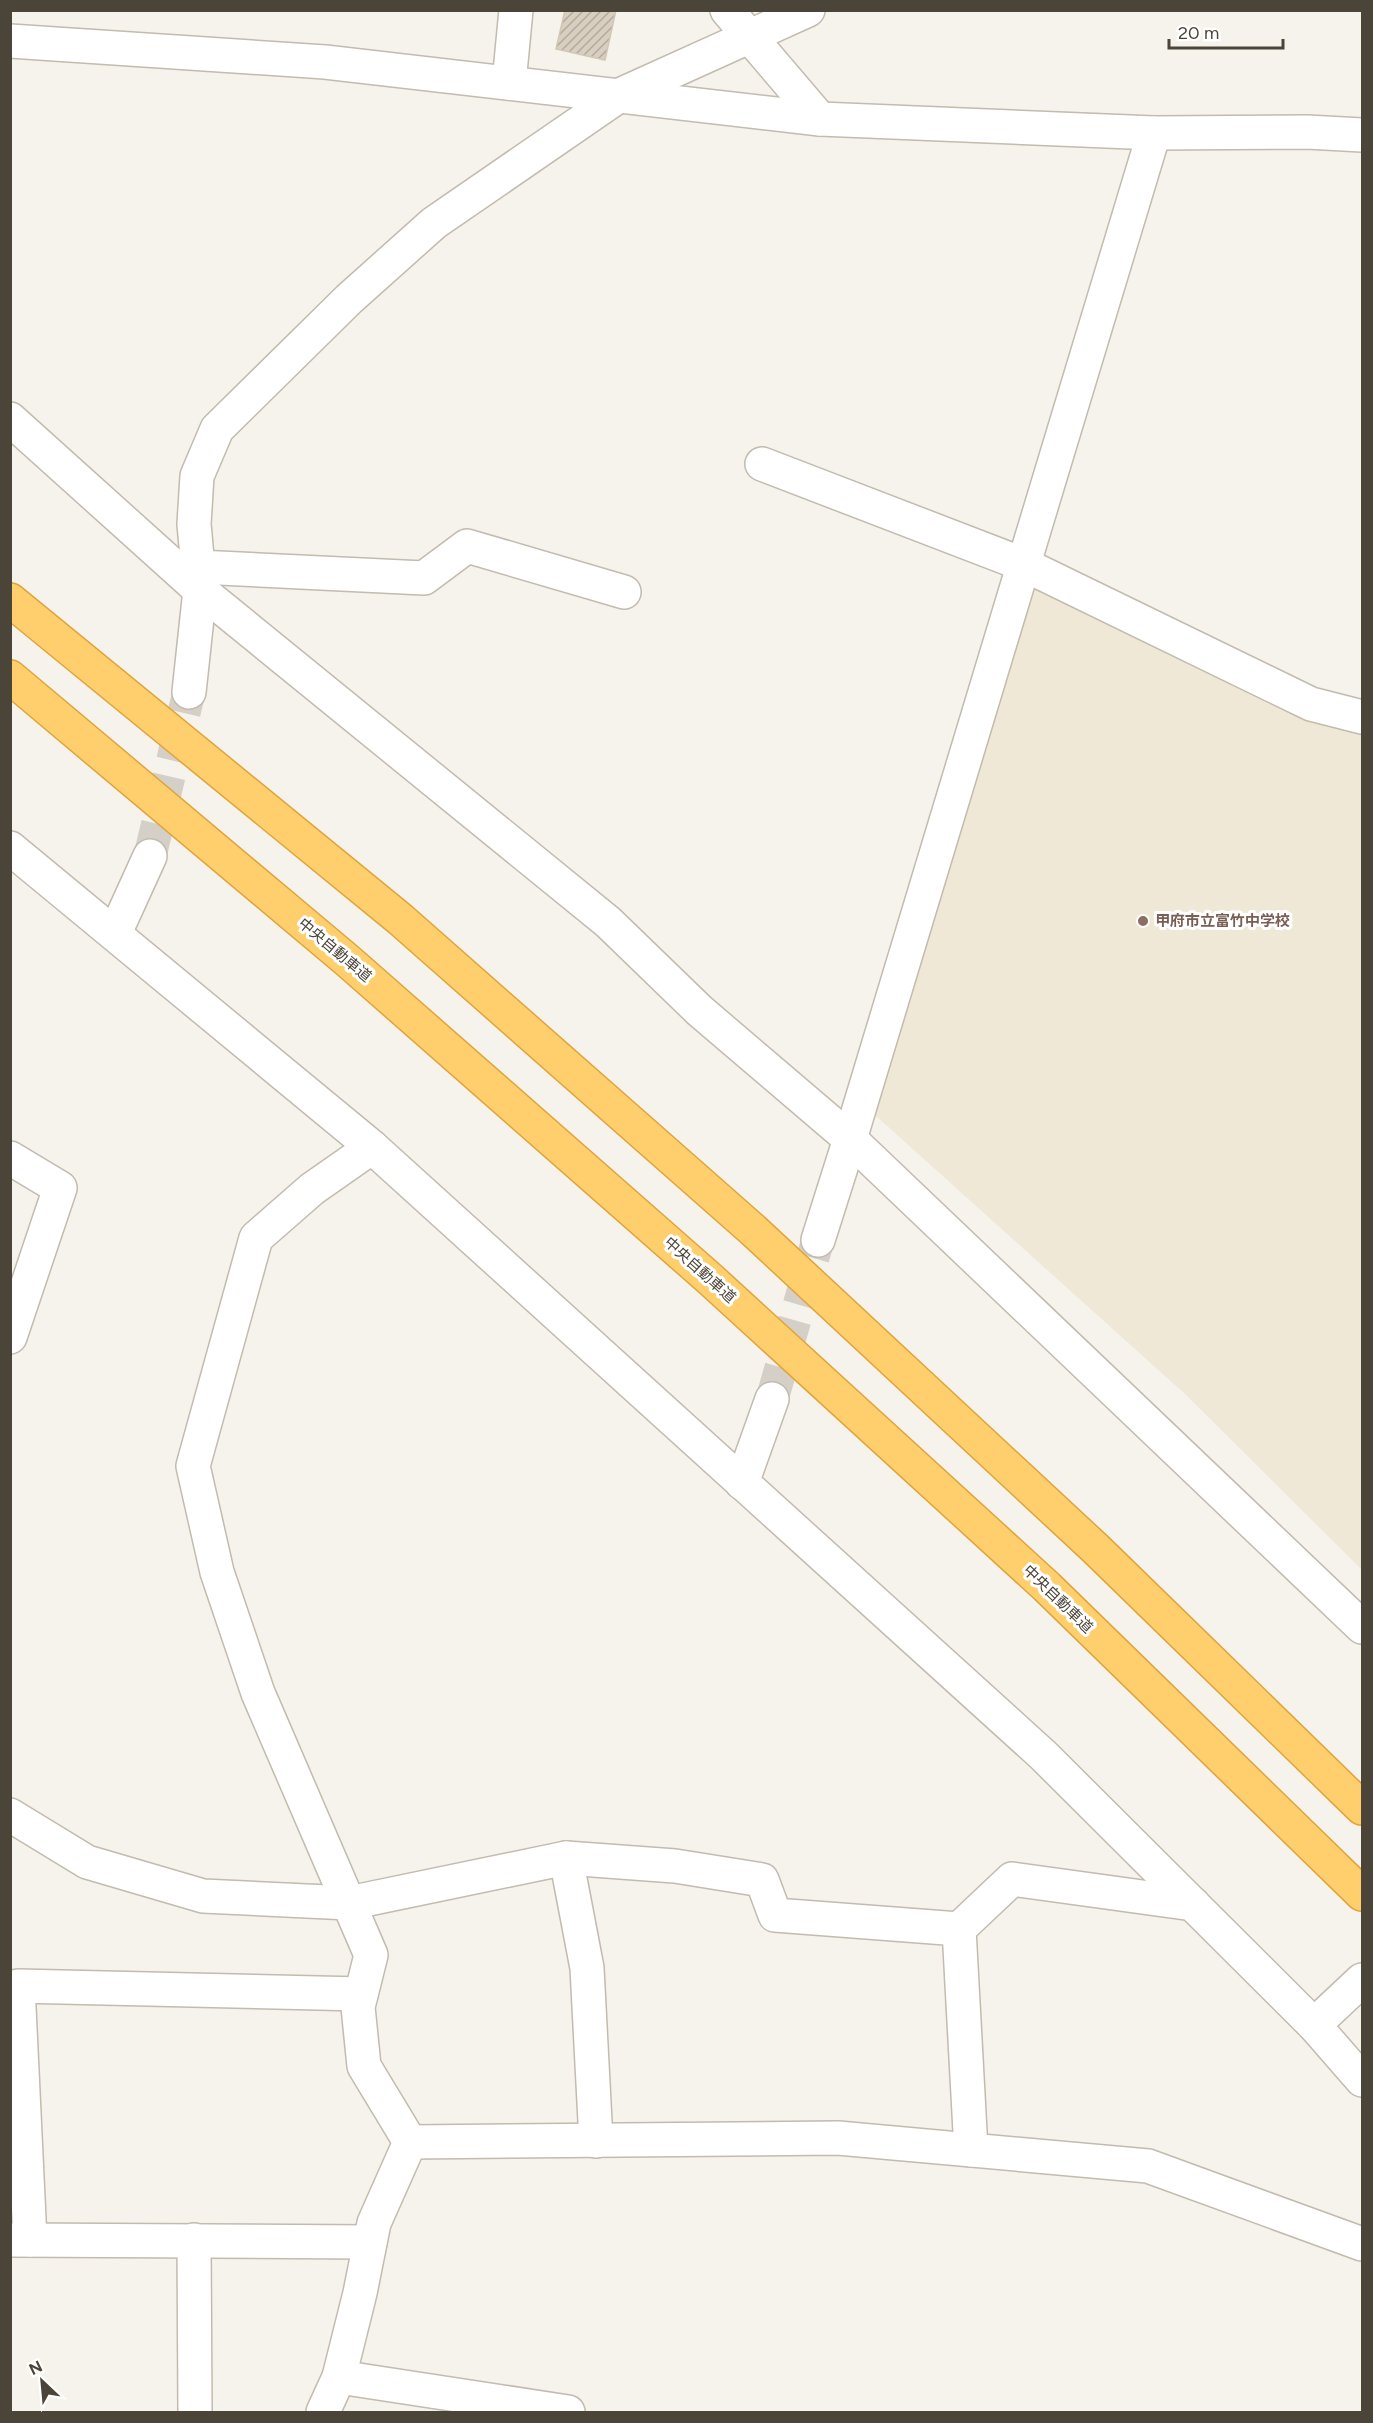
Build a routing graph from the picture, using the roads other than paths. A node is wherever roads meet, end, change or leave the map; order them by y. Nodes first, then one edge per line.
1 (516, 10) edge
2 (727, 10) edge
3 (808, 10) edge
4 (750, 37) junction
5 (10, 42) edge
6 (509, 83) junction
7 (620, 95) junction
8 (820, 119) junction
9 (1154, 133) junction
10 (1362, 135) edge
11 (10, 419) edge
12 (762, 464) dead end
13 (1025, 565) junction
14 (199, 578) junction
15 (624, 592) dead end
16 (10, 600) edge
17 (10, 677) edge
18 (189, 692) tunnel mouth
19 (1362, 717) edge
20 (10, 848) edge
21 (150, 856) tunnel mouth
22 (115, 933) junction
23 (850, 1139) junction
24 (372, 1147) junction
25 (10, 1158) edge
26 (818, 1240) tunnel mouth
27 (10, 1337) edge
28 (772, 1400) tunnel mouth
29 (742, 1483) junction
30 (1362, 1627) edge
31 (1362, 1808) edge
32 (10, 1815) edge
33 (566, 1858) junction
34 (1362, 1894) edge
35 (349, 1903) junction
36 (1193, 1904) junction
37 (958, 1929) junction
38 (1362, 1980) edge
39 (361, 1994) junction
40 (1314, 2025) junction
41 (1362, 2079) edge
42 (596, 2141) junction
43 (410, 2142) junction
44 (971, 2150) junction
45 (20, 2240) edge
46 (194, 2240) junction
47 (370, 2242) junction
48 (1362, 2244) edge
49 (339, 2377) junction
50 (195, 2412) edge
51 (323, 2412) edge
52 (568, 2412) edge

1 - 6 street
2 - 4 street
3 - 4 street
4 - 7 street
4 - 8 street
5 - 6 street
6 - 7 street
7 - 8 street
7 - 14 street
8 - 9 street
9 - 10 street
9 - 13 street
11 - 14 street
12 - 13 street
13 - 19 street
13 - 23 street
14 - 15 street
14 - 18 street
14 - 23 street
16 - 31 highway
17 - 34 highway, 中央自動車道
20 - 22 street
21 - 22 street
22 - 24 street
23 - 26 street
23 - 30 street
24 - 29 street
24 - 35 street
25 - 27 street
28 - 29 street
29 - 36 street
32 - 35 street
33 - 35 street
33 - 37 street
33 - 42 street
35 - 39 street
36 - 37 street
36 - 40 street
37 - 44 street
38 - 40 street
39 - 43 street
39 - 45 street
40 - 41 street
42 - 43 street
42 - 44 street
43 - 47 street
44 - 48 street
45 - 46 street
46 - 47 street
46 - 50 street
47 - 49 street
49 - 51 street
49 - 52 street

